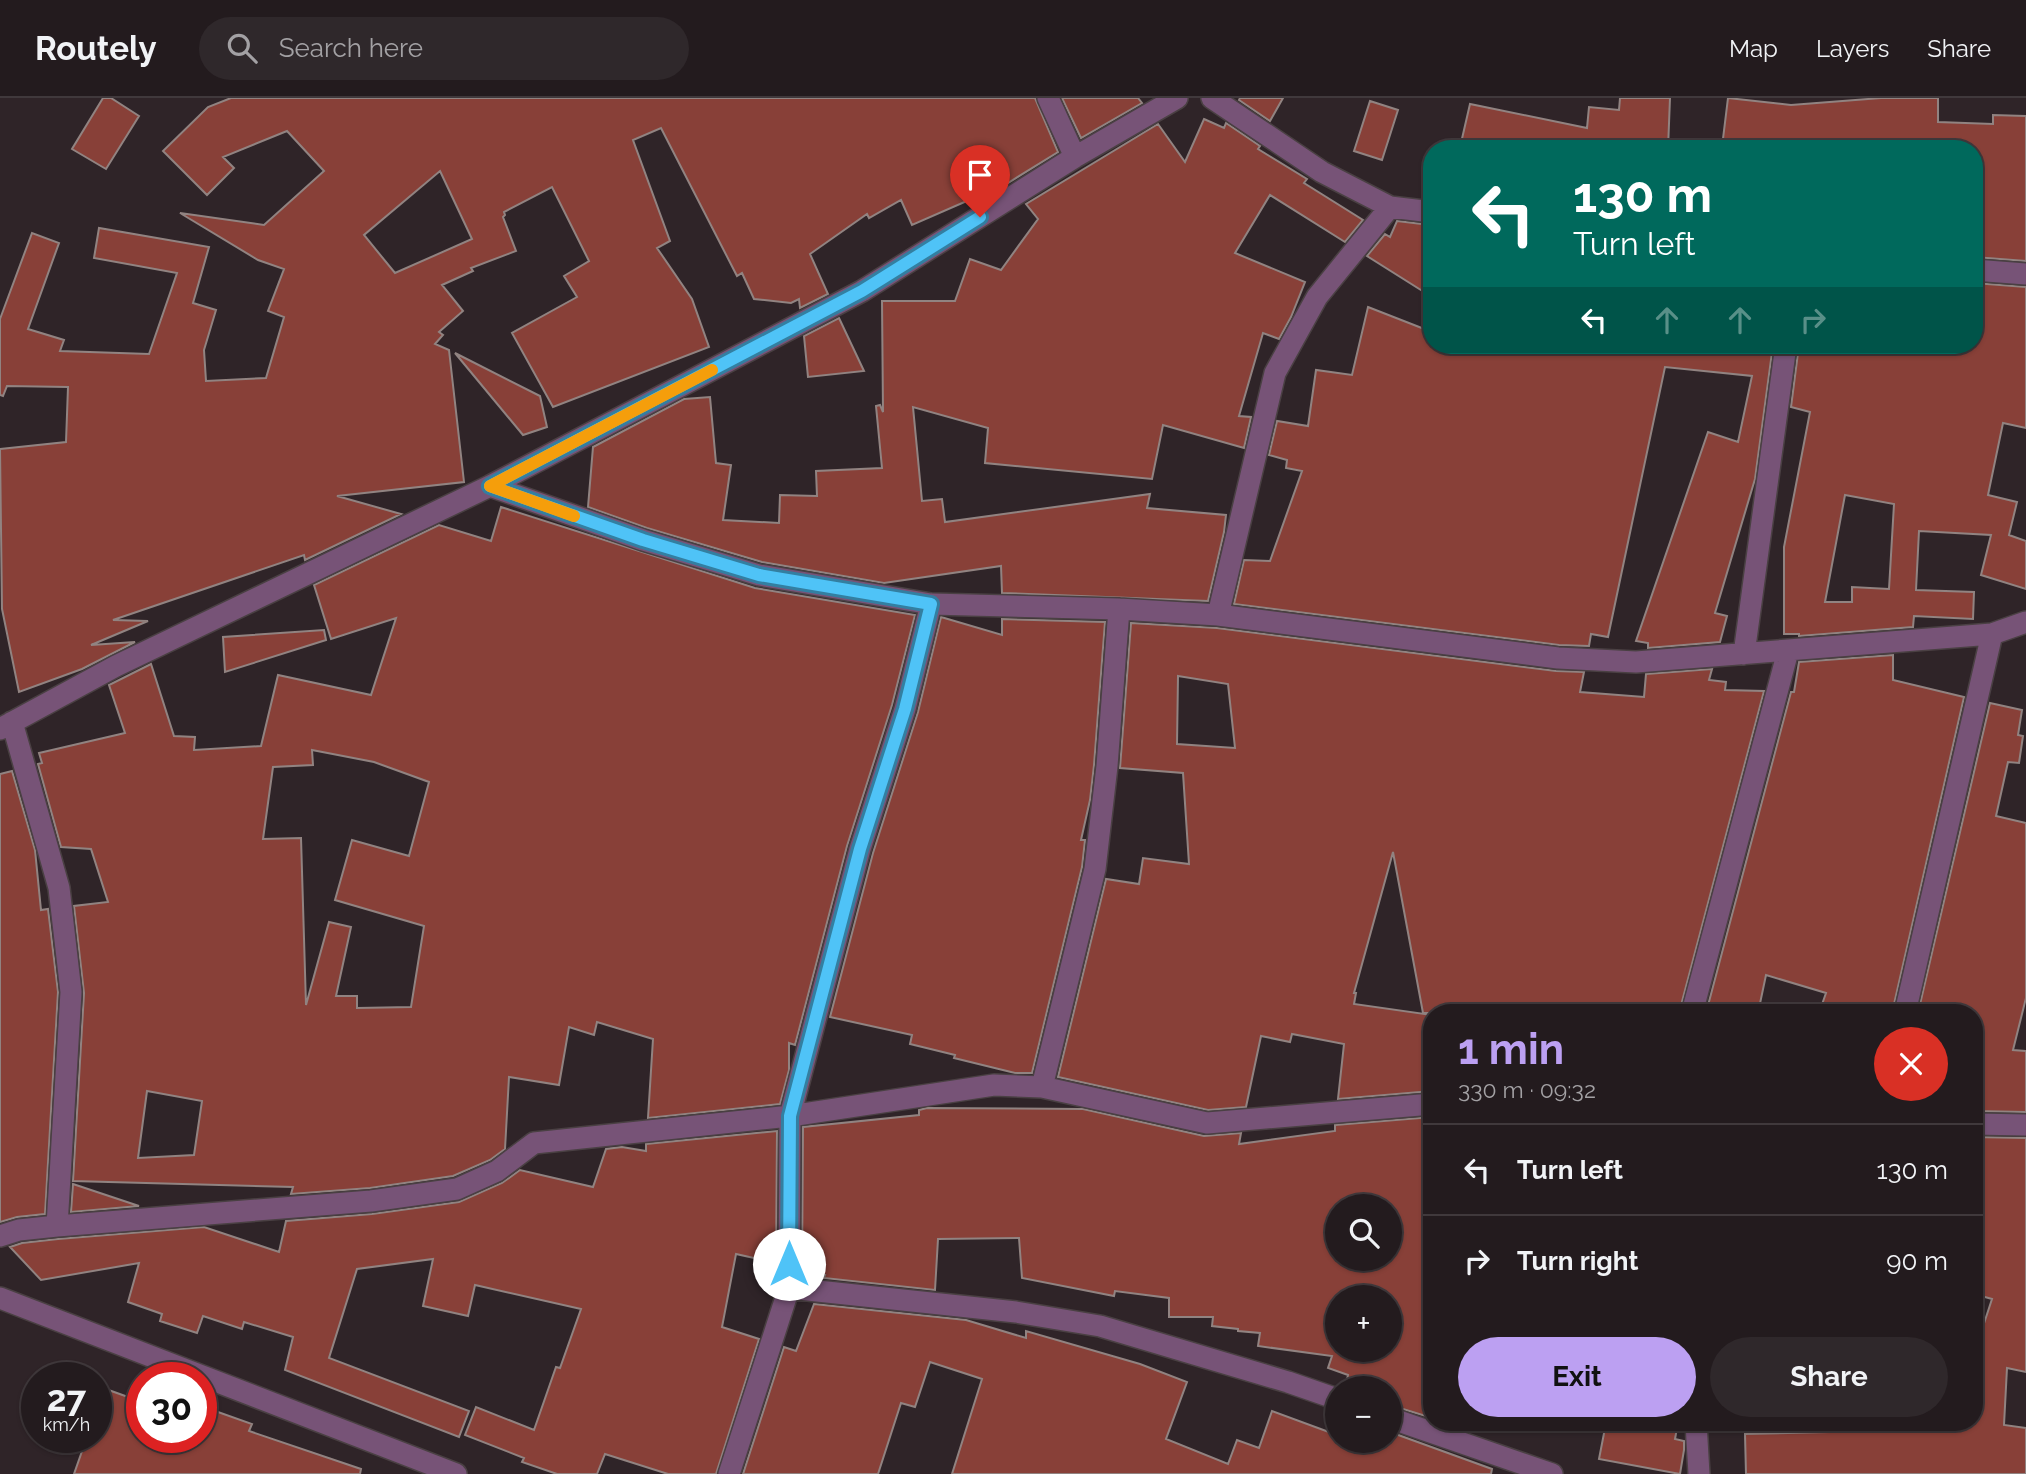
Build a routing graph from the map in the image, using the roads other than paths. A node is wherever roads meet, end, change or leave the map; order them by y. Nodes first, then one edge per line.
1 (1048, 98) edge
2 (1177, 98) edge
3 (1212, 98) edge
4 (1075, 157) junction
5 (1390, 207) junction
6 (1423, 211) edge
7 (1983, 271) edge
8 (2026, 274) edge
9 (1785, 354) edge
10 (490, 486) junction
11 (931, 604) junction
12 (1119, 609) junction
13 (1218, 615) junction
14 (2026, 622) edge
15 (1992, 634) junction
16 (1788, 651) junction
17 (1744, 654) junction
18 (6, 725) edge
19 (1694, 1004) edge
20 (1907, 1004) edge
21 (1042, 1087) junction
22 (1423, 1105) edge
23 (790, 1116) junction
24 (1983, 1124) edge
25 (2026, 1125) edge
26 (57, 1226) junction
27 (0, 1236) edge
28 (789, 1288) junction
29 (0, 1298) edge
30 (1325, 1395) edge
31 (1402, 1422) edge
32 (1423, 1429) edge
33 (1428, 1431) edge
34 (1696, 1431) edge
35 (456, 1474) edge
36 (729, 1474) edge
37 (1552, 1474) edge
38 (1699, 1474) edge

1 - 4 street
2 - 4 street
3 - 5 street
4 - 10 street
5 - 6 street
5 - 13 street
7 - 8 street
9 - 17 street
10 - 11 street
10 - 18 street
11 - 12 street
11 - 23 street
12 - 13 street
12 - 21 street
13 - 17 street
14 - 15 street
15 - 16 street
15 - 20 street
16 - 17 street
16 - 19 street
18 - 26 street
21 - 22 street
21 - 23 street
23 - 26 street
23 - 28 street
24 - 25 street
26 - 27 street
28 - 30 street
28 - 36 street
29 - 35 street
31 - 32 street
33 - 37 street
34 - 38 street

